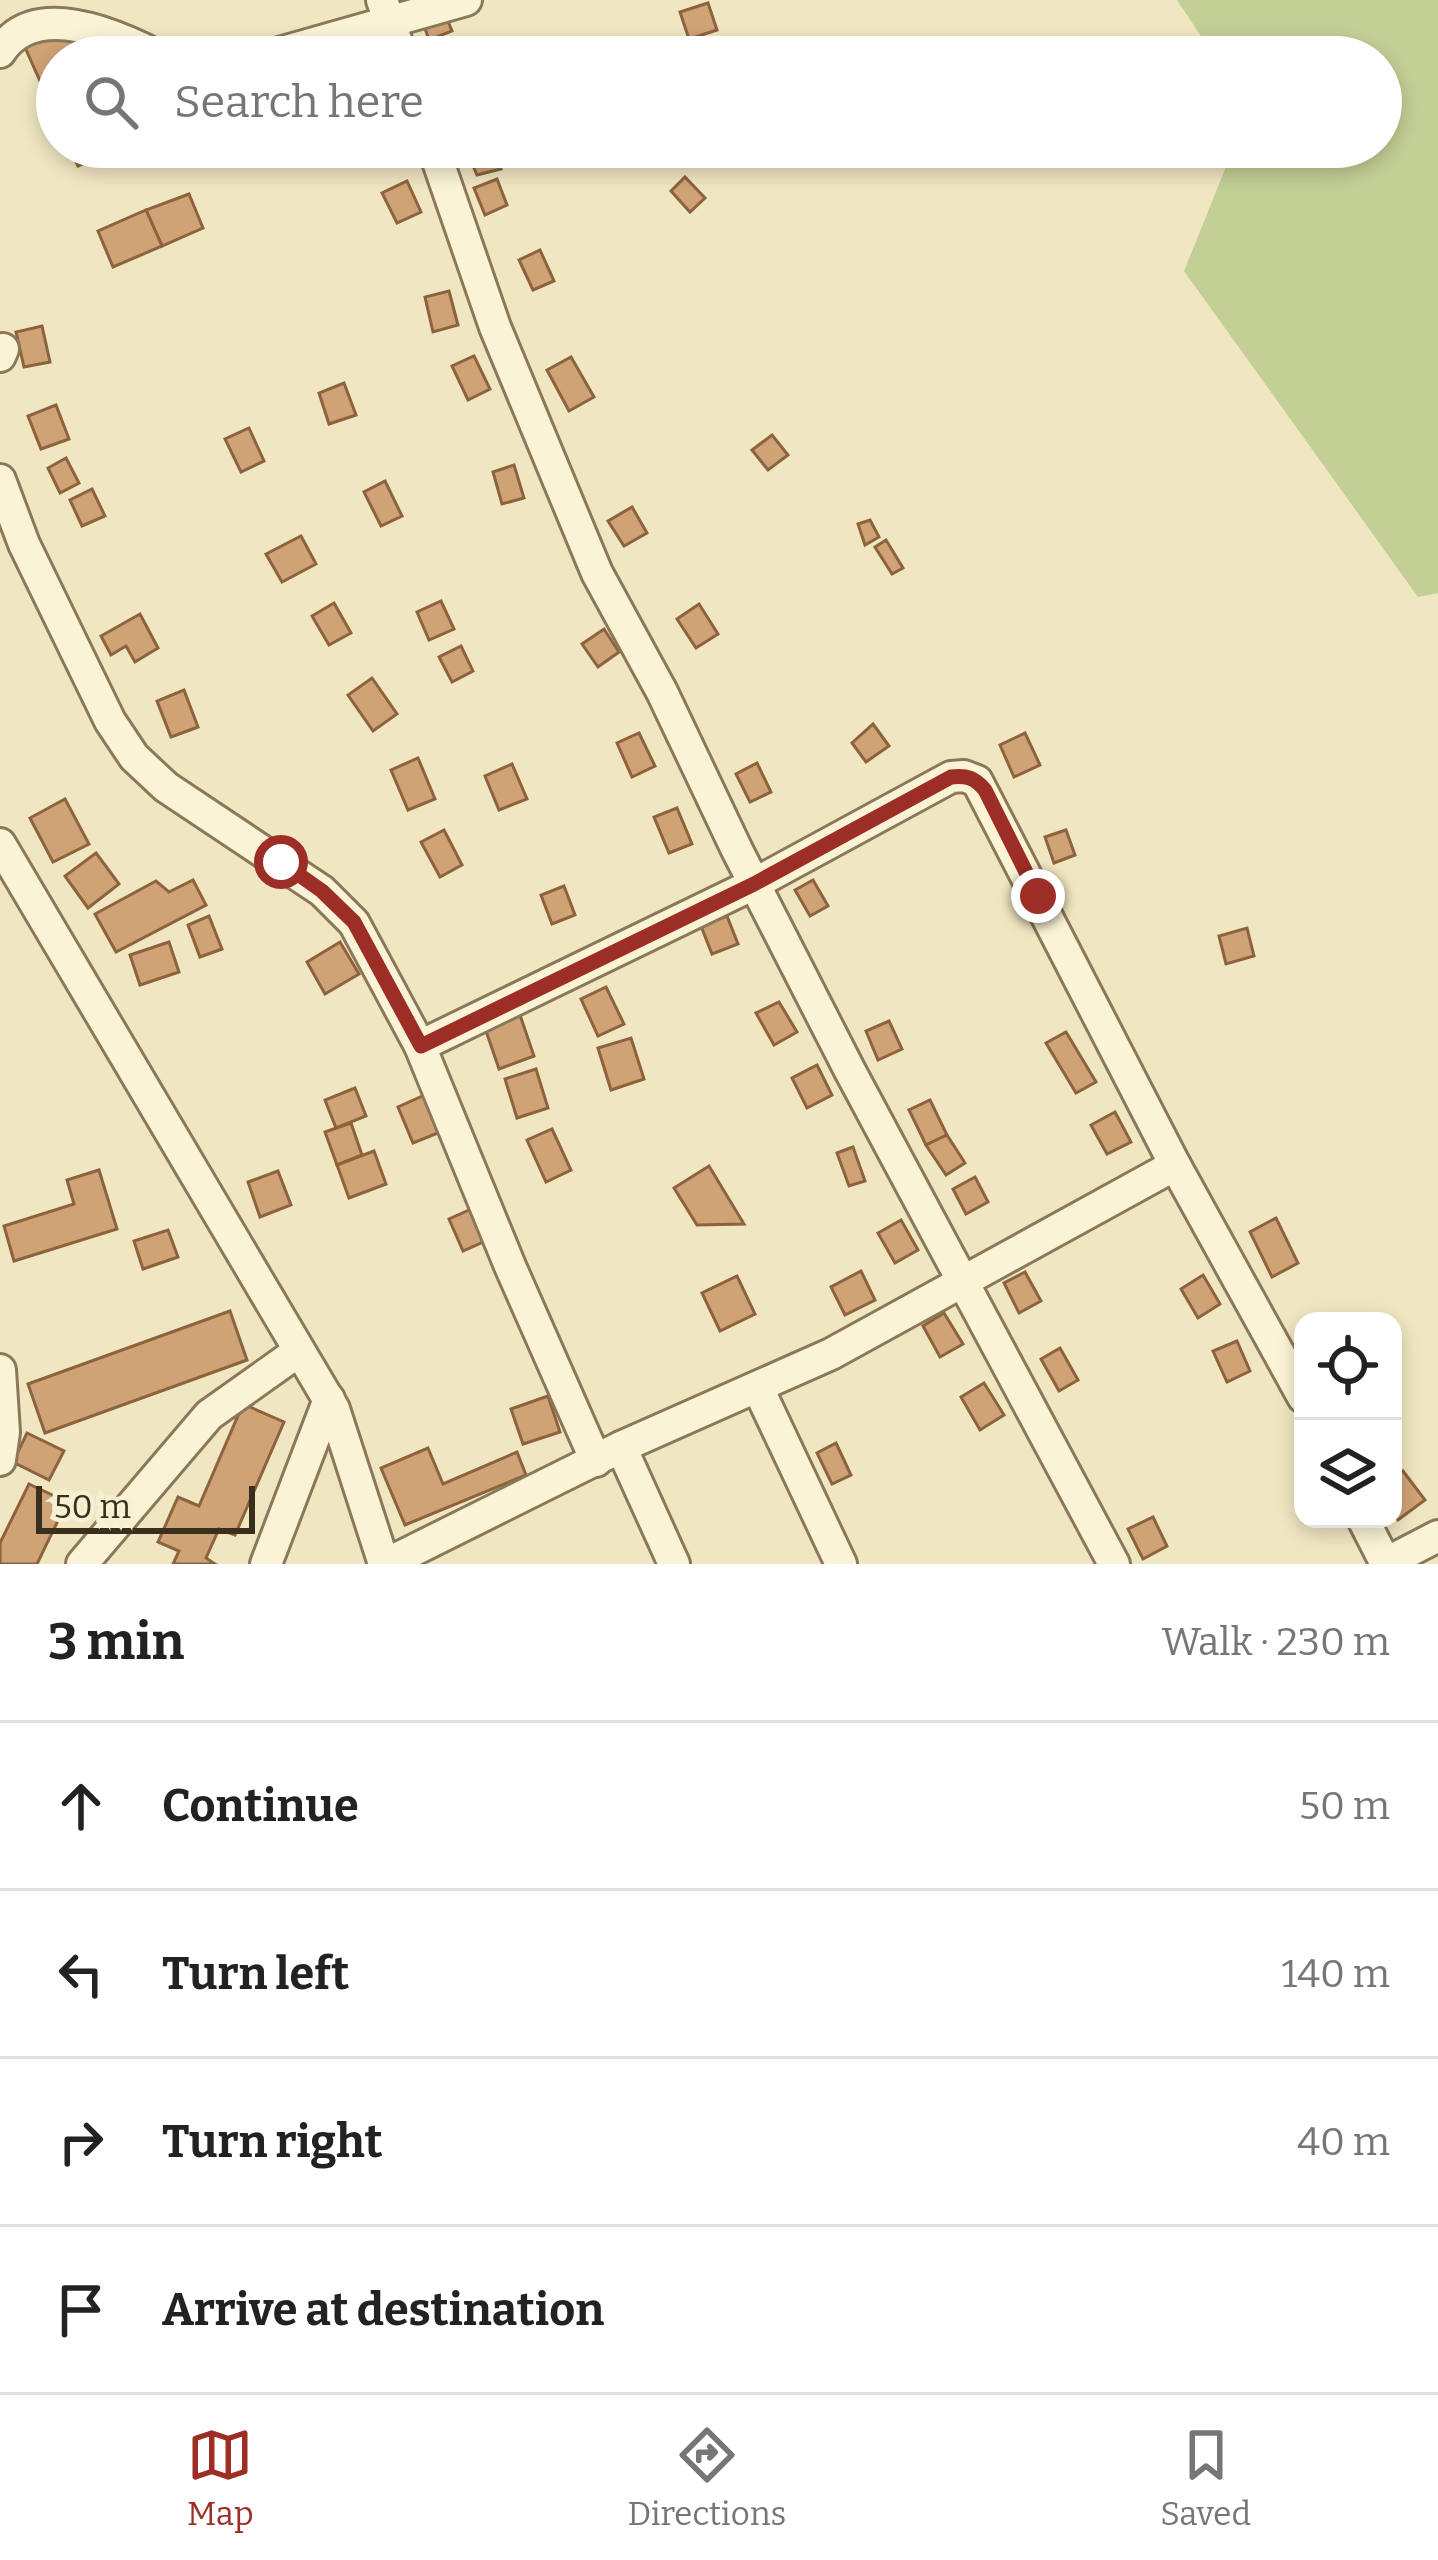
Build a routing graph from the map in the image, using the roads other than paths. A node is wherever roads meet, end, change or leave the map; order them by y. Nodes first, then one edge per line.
1 (466, 0) edge
2 (386, 10) edge
3 (114, 36) edge
4 (319, 36) edge
5 (0, 52) edge
6 (440, 168) edge
7 (0, 480) edge
8 (0, 844) edge
9 (754, 884) junction
10 (421, 1046) junction
11 (1174, 1165) junction
12 (963, 1283) junction
13 (298, 1351) junction
14 (0, 1370) edge
15 (1294, 1380) edge
16 (758, 1388) junction
17 (329, 1399) junction
18 (609, 1454) junction
19 (0, 1460) edge
20 (1368, 1528) edge
21 (1438, 1536) edge
22 (82, 1564) edge
23 (266, 1564) edge
24 (385, 1564) edge
25 (674, 1564) edge
26 (841, 1564) edge
27 (1114, 1564) edge
28 (1385, 1564) edge

1 - 2 street
2 - 4 street
3 - 5 street
6 - 9 street
7 - 10 street
8 - 13 street
9 - 10 street
9 - 11 street
9 - 12 street
10 - 18 street
11 - 12 street
11 - 15 street
12 - 16 street
12 - 27 street
13 - 17 street
13 - 22 street
14 - 19 street
16 - 18 street
16 - 26 street
17 - 23 street
17 - 24 street
18 - 24 street
18 - 25 street
20 - 28 street
21 - 28 street

